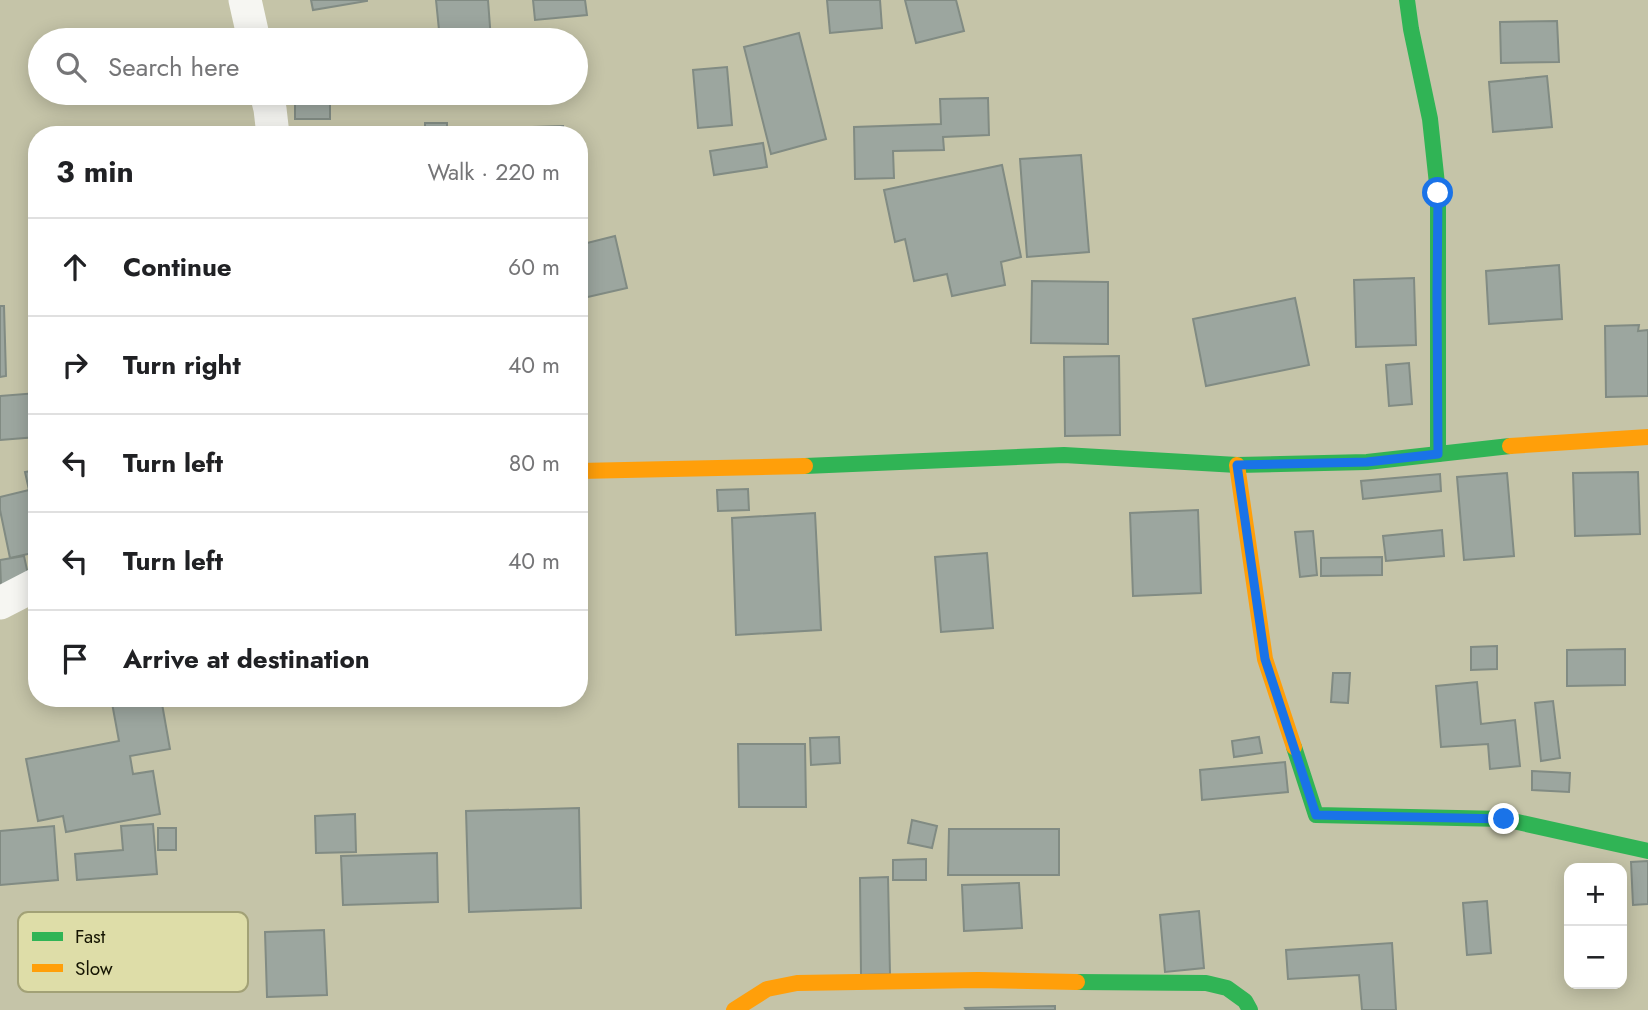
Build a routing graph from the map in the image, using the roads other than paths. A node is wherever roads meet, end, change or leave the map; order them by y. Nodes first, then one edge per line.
1 (245, 0) edge
2 (1407, 0) edge
3 (251, 28) edge
4 (269, 105) edge
5 (272, 126) edge
6 (1648, 437) edge
7 (1438, 454) junction
8 (1237, 465) junction
9 (588, 471) edge
10 (28, 589) edge
11 (0, 603) edge
12 (1648, 851) edge
13 (734, 1010) edge
14 (1250, 1010) edge

1 - 3 street
2 - 7 street
4 - 5 street
6 - 7 street
7 - 8 street
8 - 9 street
8 - 12 street
10 - 11 street
13 - 14 street

